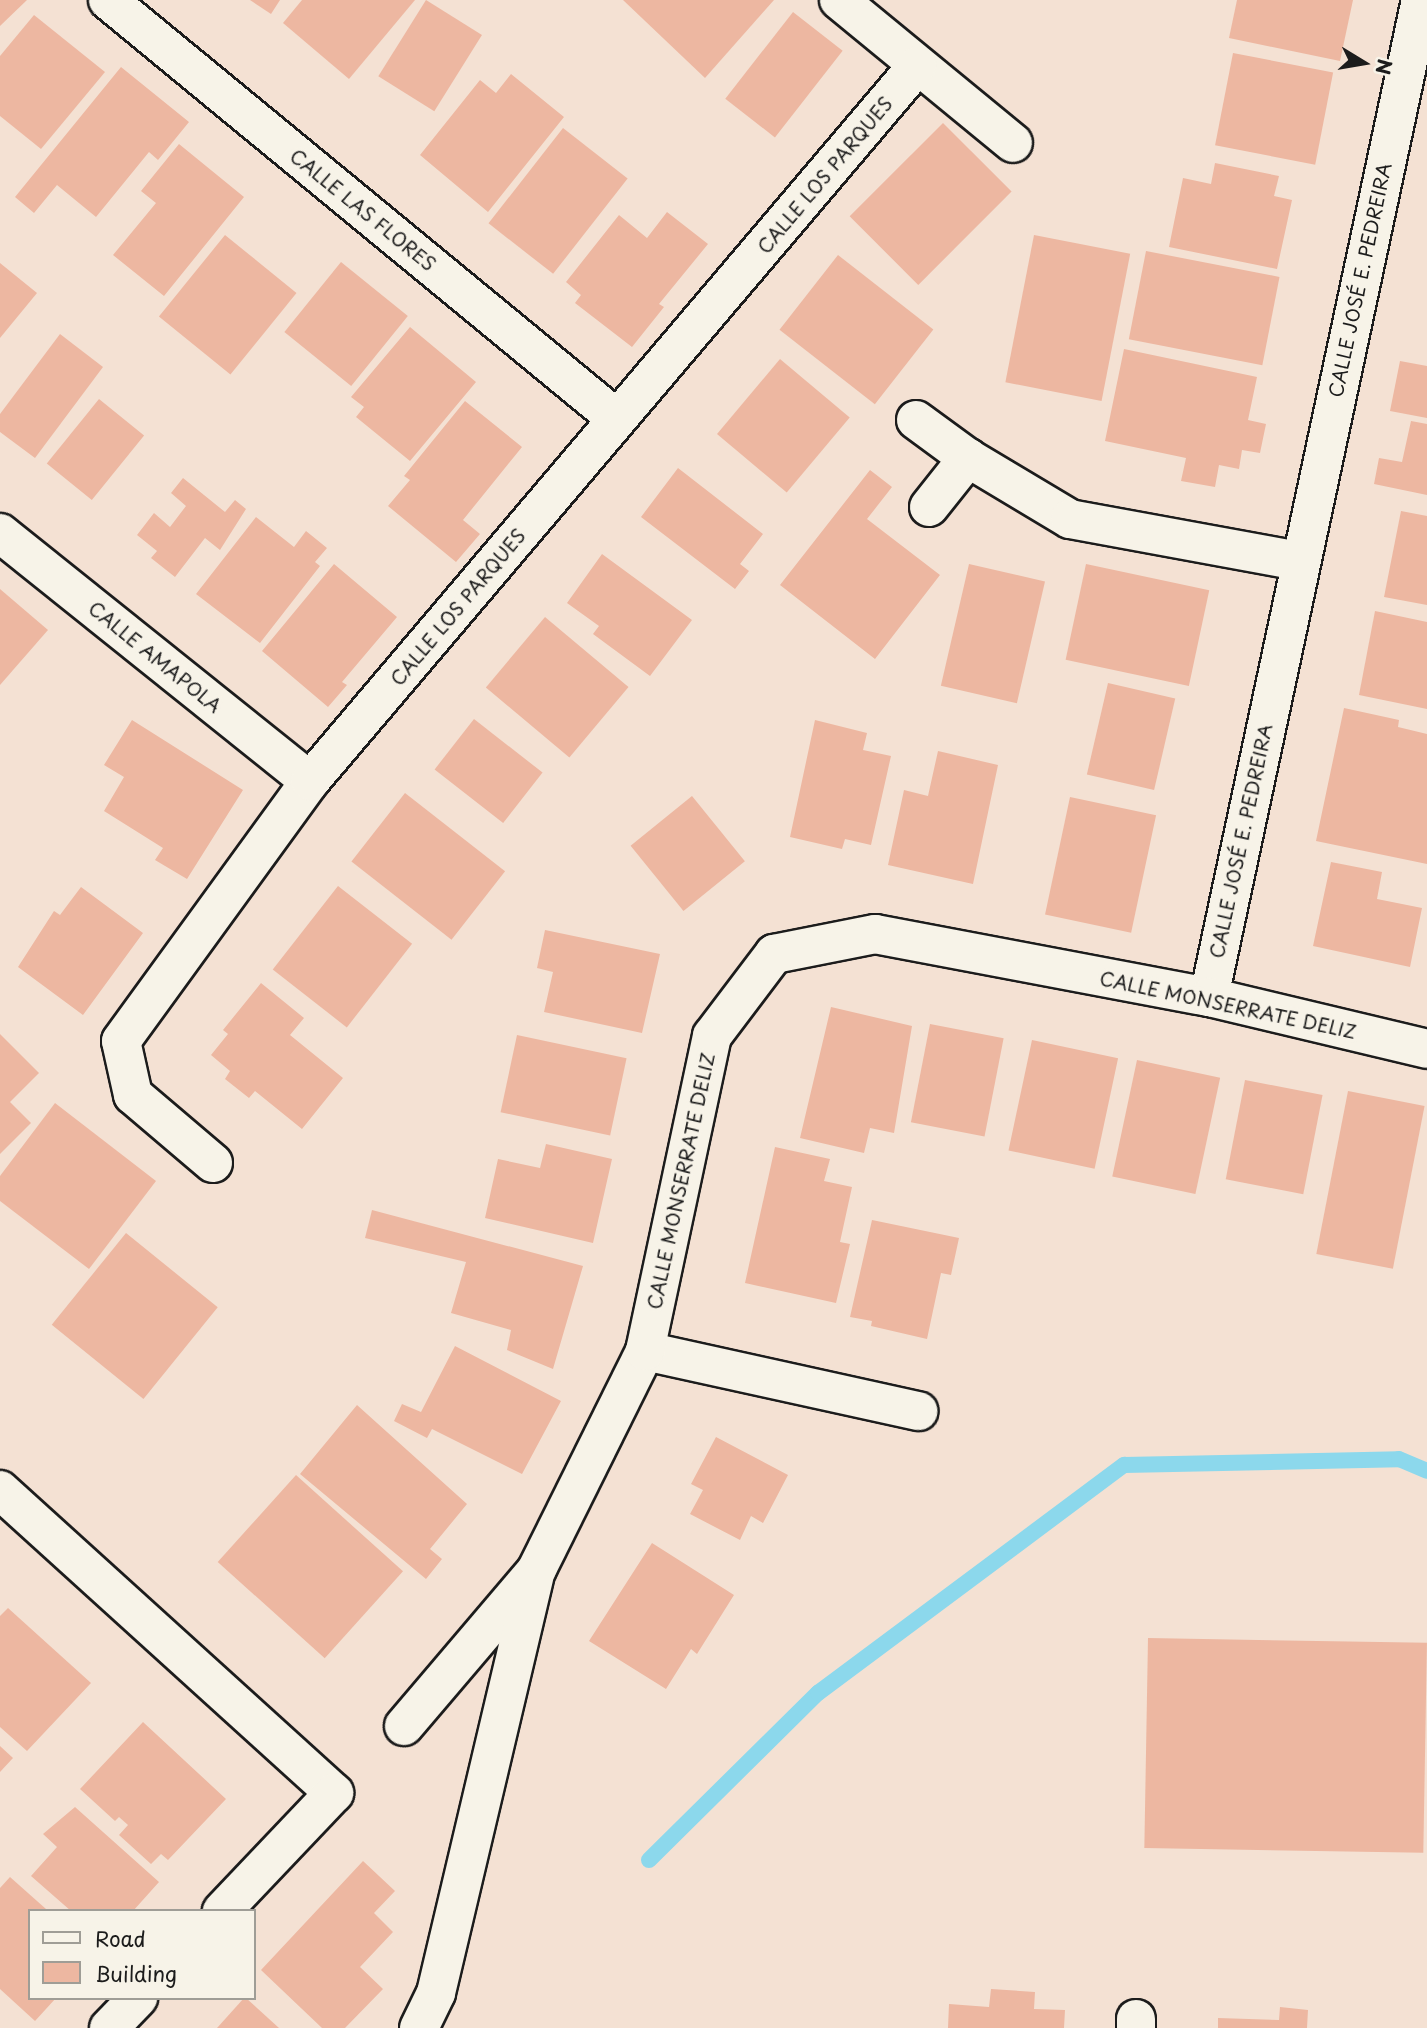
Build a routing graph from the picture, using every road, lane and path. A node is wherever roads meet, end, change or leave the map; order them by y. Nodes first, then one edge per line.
1 (108, 0) edge
2 (839, 0) edge
3 (1421, 0) edge
4 (917, 66) junction
5 (1013, 143) dead end
6 (617, 419) junction
7 (916, 420) dead end
8 (968, 458) junction
9 (929, 507) dead end
10 (0, 533) edge
11 (1299, 561) junction
12 (310, 781) junction
13 (1209, 997) junction
14 (1427, 1049) edge
15 (213, 1163) dead end
16 (645, 1352) junction
17 (919, 1411) dead end
18 (0, 1490) edge
19 (536, 1571) junction
20 (404, 1726) dead end
21 (224, 1909) edge
22 (136, 2000) edge
23 (109, 2028) edge
24 (419, 2028) edge

1 - 6 street, CALLE LAS FLORES
2 - 4 street
3 - 11 street, CALLE JOSÉ E. PEDREIRA
4 - 5 street
4 - 6 street, CALLE LOS PARQUES
6 - 12 street, CALLE LOS PARQUES
7 - 8 street
8 - 9 street
8 - 11 street
10 - 12 street, CALLE AMAPOLA
11 - 13 street, CALLE JOSÉ E. PEDREIRA
12 - 15 street, CALLE LOS PARQUES
13 - 14 street, CALLE MONSERRATE DELIZ
13 - 16 street, CALLE MONSERRATE DELIZ
16 - 17 street
16 - 19 street, CALLE MONSERRATE DELIZ
18 - 21 street
19 - 20 street, CALLE MONSERRATE DELIZ
19 - 24 street
22 - 23 street

